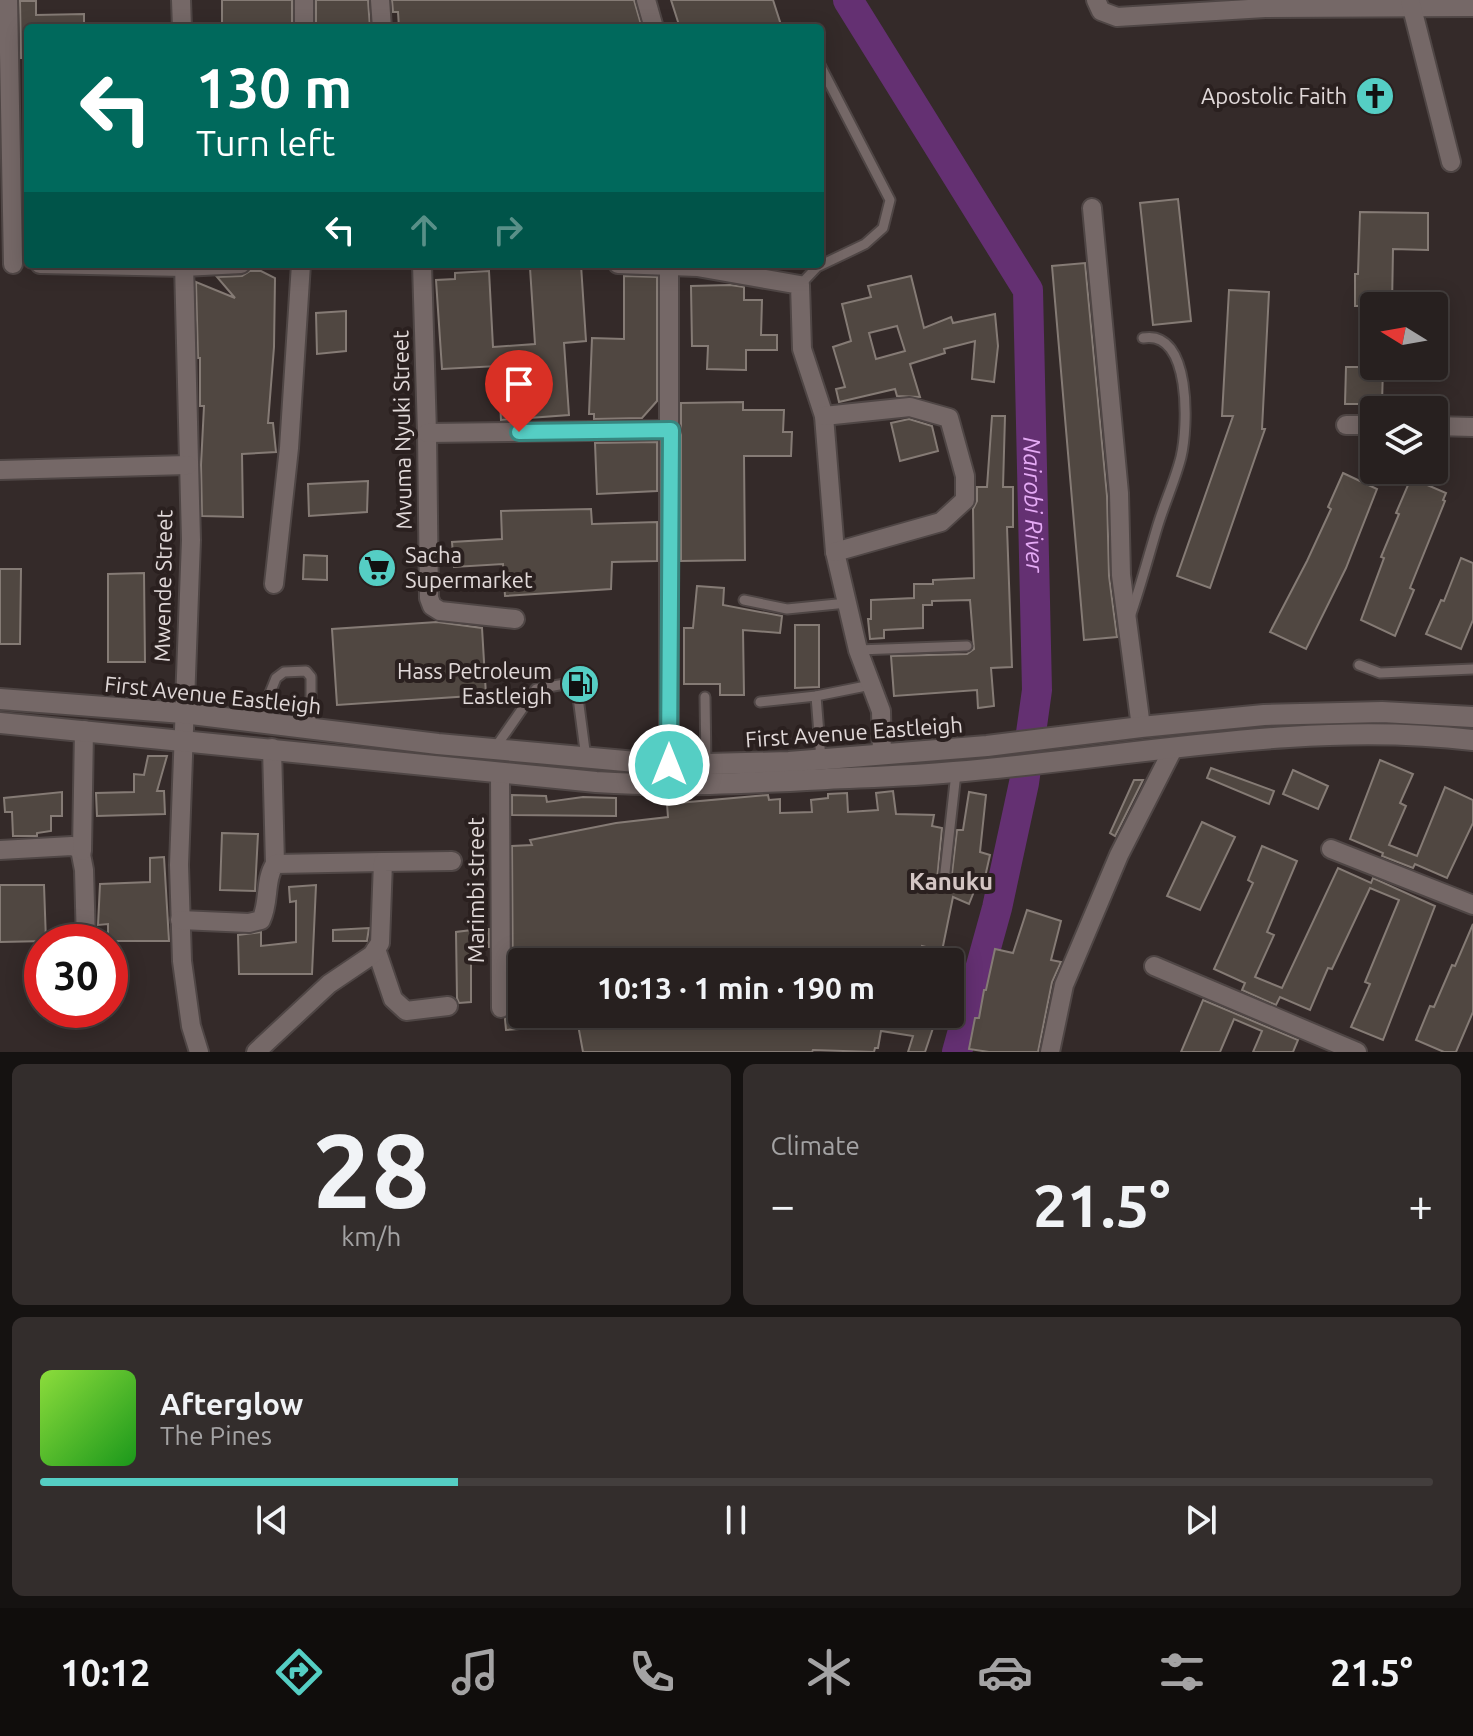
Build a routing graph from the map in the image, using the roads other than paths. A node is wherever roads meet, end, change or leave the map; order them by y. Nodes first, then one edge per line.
1 (8, 0) edge
2 (181, 0) edge
3 (304, 0) edge
4 (380, 0) edge
5 (646, 0) edge
6 (1096, 0) edge
7 (1411, 3) edge
8 (1265, 4) edge
9 (1473, 7) edge
10 (182, 24) edge
11 (304, 24) edge
12 (382, 24) edge
13 (653, 24) edge
14 (824, 73) edge
15 (1451, 162) dead end
16 (1092, 208) dead end
17 (14, 264) edge
18 (824, 264) edge
19 (184, 268) edge
20 (301, 268) edge
21 (422, 268) edge
22 (669, 268) edge
23 (703, 268) edge
24 (816, 268) edge
25 (800, 285) junction
26 (1143, 338) dead end
27 (824, 416) junction
28 (1346, 425) dead end
29 (1360, 425) edge
30 (1448, 426) edge
31 (1473, 427) edge
32 (671, 430) junction
33 (427, 433) junction
34 (188, 465) junction
35 (0, 470) edge
36 (835, 552) junction
37 (274, 584) dead end
38 (744, 600) dead end
39 (847, 603) junction
40 (515, 619) dead end
41 (1128, 624) junction
42 (967, 646) dead end
43 (858, 650) junction
44 (1359, 665) dead end
45 (1473, 669) edge
46 (872, 685) junction
47 (816, 696) junction
48 (705, 697) dead end
49 (0, 699) edge
50 (760, 702) dead end
51 (183, 713) junction
52 (1473, 717) edge
53 (0, 723) edge
54 (258, 723) junction
55 (1141, 727) junction
56 (84, 730) junction
57 (311, 730) junction
58 (182, 739) junction
59 (1473, 740) edge
60 (1174, 747) junction
61 (272, 748) junction
62 (495, 748) junction
63 (1046, 751) junction
64 (882, 755) junction
65 (988, 757) junction
66 (586, 758) junction
67 (821, 760) junction
68 (669, 765) junction
69 (706, 765) junction
70 (500, 772) junction
71 (956, 772) junction
72 (1331, 849) dead end
73 (0, 850) edge
74 (82, 851) junction
75 (452, 861) dead end
76 (383, 862) junction
77 (275, 864) junction
78 (944, 881) dead end
79 (1473, 905) edge
80 (180, 920) junction
81 (85, 924) edge
82 (376, 949) junction
83 (1154, 966) dead end
84 (448, 1006) dead end
85 (501, 1008) dead end
86 (199, 1052) edge
87 (256, 1052) edge
88 (1050, 1052) edge
89 (1357, 1052) edge

1 - 17 street
2 - 10 street
3 - 11 street
4 - 12 street
5 - 13 street
6 - 8 street
7 - 8 street
7 - 9 street
7 - 15 street
14 - 18 lane
16 - 41 street
19 - 34 street, Mwende Street
20 - 37 street
21 - 33 street, Mvuma Nyuki Street
22 - 32 street
23 - 25 street
24 - 25 lane
25 - 27 street
26 - 41 lane
27 - 36 street
27 - 36 street
28 - 29 street
30 - 31 street
32 - 33 street
32 - 68 street
33 - 40 street, Mvuma Nyuki Street
34 - 35 street
34 - 51 street, Mwende Street
36 - 39 street
38 - 39 lane
39 - 43 street
41 - 55 street
42 - 43 lane
43 - 46 street
44 - 45 lane
46 - 47 lane
46 - 64 street
47 - 50 lane
47 - 67 lane
48 - 69 lane
49 - 51 main road, First Avenue Eastleigh
51 - 54 main road, First Avenue Eastleigh
51 - 58 street, Mwende Street
52 - 55 main road, First Avenue Eastleigh
53 - 56 main road, First Avenue Eastleigh
54 - 57 main road, First Avenue Eastleigh
54 - 57 lane
55 - 63 main road, First Avenue Eastleigh
56 - 58 main road, First Avenue Eastleigh
56 - 74 street
57 - 62 main road, First Avenue Eastleigh
58 - 61 main road, First Avenue Eastleigh
58 - 80 street, Mwende Street
59 - 60 main road, First Avenue Eastleigh
60 - 63 main road, First Avenue Eastleigh
60 - 88 street
61 - 70 main road, First Avenue Eastleigh
61 - 77 street
62 - 66 main road, First Avenue Eastleigh
62 - 66 lane
63 - 65 main road, First Avenue Eastleigh
64 - 65 main road, First Avenue Eastleigh
64 - 67 main road, First Avenue Eastleigh
65 - 71 main road, First Avenue Eastleigh
66 - 68 main road, First Avenue Eastleigh
67 - 69 main road, First Avenue Eastleigh
68 - 69 main road, First Avenue Eastleigh
70 - 71 main road, First Avenue Eastleigh
70 - 85 street, Marimbi street
71 - 78 lane
72 - 79 street
73 - 74 street
74 - 81 street
75 - 76 street
76 - 77 street
76 - 82 street
77 - 80 street
80 - 86 street, Mwende Street
82 - 84 street
82 - 87 street
83 - 89 street

